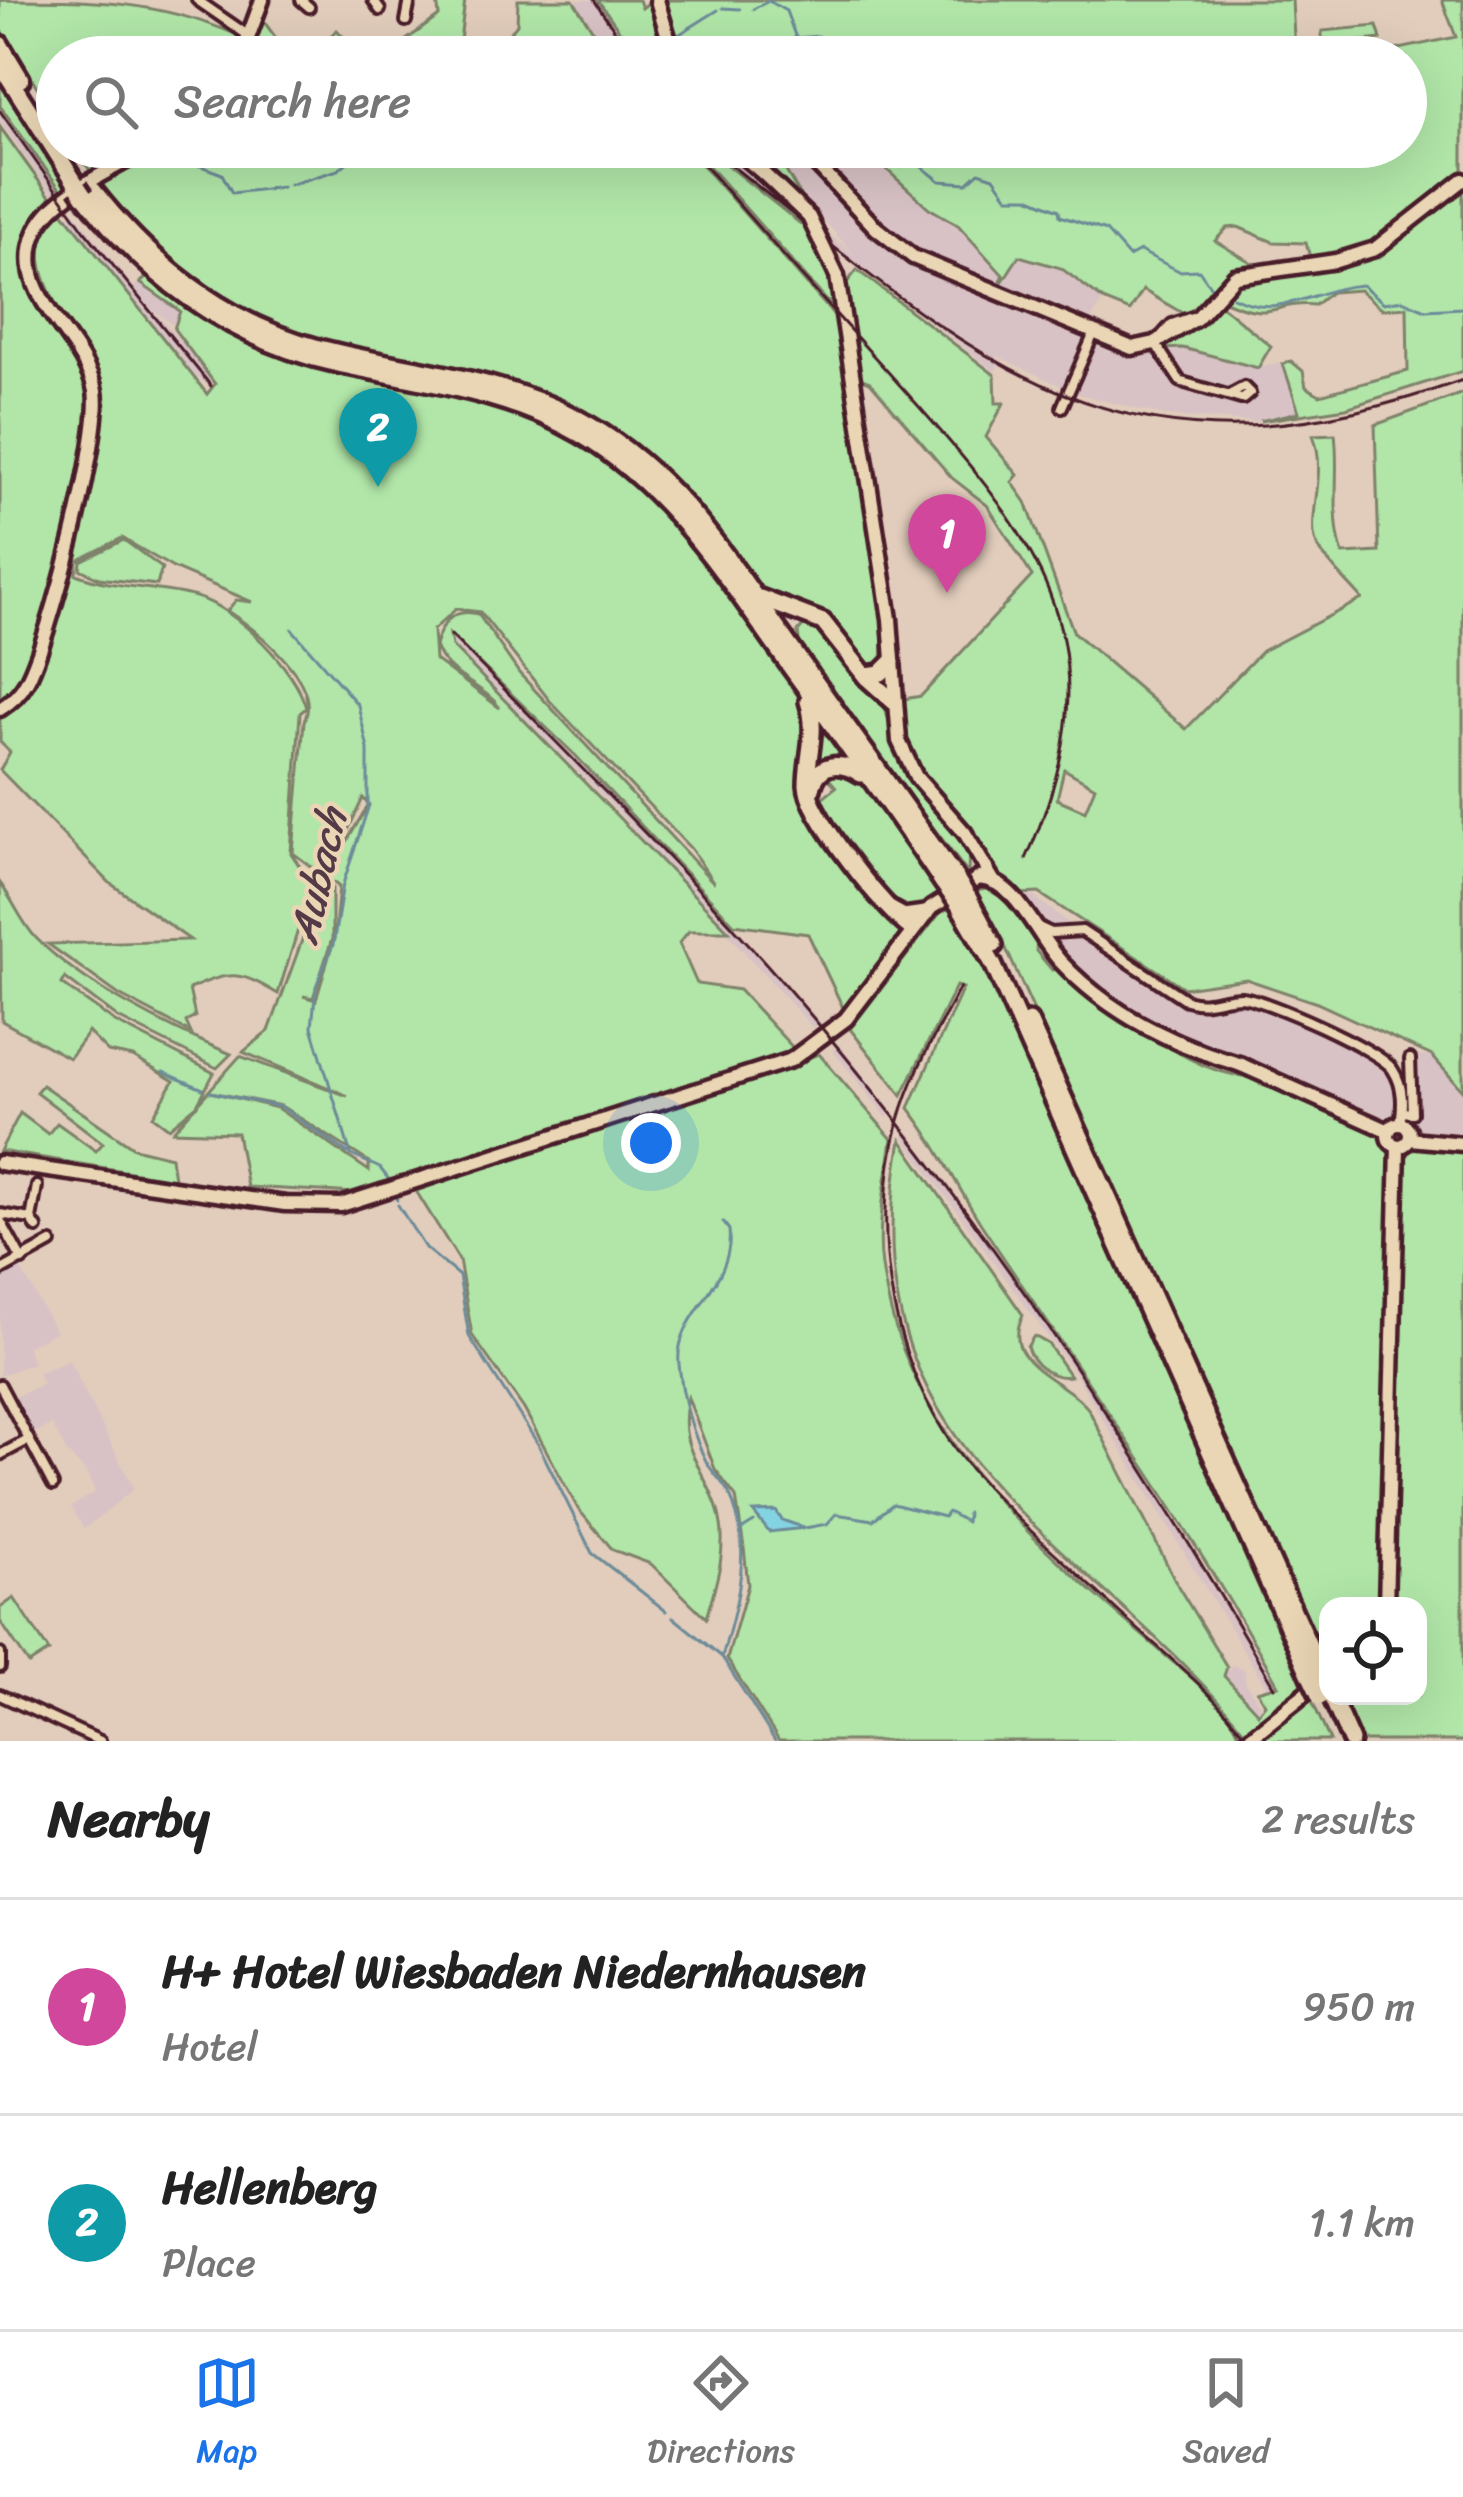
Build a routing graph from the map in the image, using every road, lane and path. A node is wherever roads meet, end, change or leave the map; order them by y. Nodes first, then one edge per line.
1 (197, 0) edge
2 (262, 0) edge
3 (373, 0) edge
4 (410, 0) edge
5 (657, 0) edge
6 (380, 10) dead end
7 (406, 21) dead end
8 (249, 35) joint
9 (669, 36) edge
10 (0, 44) edge
11 (0, 64) edge
12 (36, 103) edge
13 (36, 117) edge
14 (71, 168) edge
15 (74, 168) edge
16 (115, 168) edge
17 (757, 168) edge
18 (820, 168) edge
19 (1463, 180) edge
20 (85, 189) junction
21 (1095, 332) junction
22 (1155, 343) junction
23 (1228, 395) dead end
24 (1062, 407) dead end
25 (752, 593) junction
26 (820, 620) junction
27 (797, 656) junction
28 (892, 662) junction
29 (801, 681) junction
30 (879, 685) junction
31 (0, 709) edge
32 (870, 779) junction
33 (814, 804) junction
34 (973, 845) junction
35 (980, 862) junction
36 (948, 878) junction
37 (975, 878) junction
38 (993, 880) junction
39 (925, 914) joint
40 (1027, 918) junction
41 (908, 923) junction
42 (1410, 1059) dead end
43 (1397, 1123) junction
44 (1404, 1143) junction
45 (1463, 1144) edge
46 (0, 1162) edge
47 (37, 1186) dead end
48 (0, 1217) edge
49 (31, 1219) junction
50 (37, 1228) dead end
51 (52, 1243) dead end
52 (22, 1260) junction
53 (0, 1271) edge
54 (0, 1385) edge
55 (28, 1440) junction
56 (0, 1454) edge
57 (53, 1485) dead end
58 (1387, 1597) edge
59 (0, 1654) edge
60 (0, 1667) edge
61 (1319, 1674) edge
62 (0, 1695) edge
63 (1329, 1705) edge
64 (1332, 1705) edge
65 (100, 1741) edge
66 (1246, 1741) edge
67 (1340, 1741) edge
68 (1351, 1741) edge

1 - 8 street
2 - 8 main road
3 - 6 street
4 - 7 street
5 - 9 main road
10 - 12 highway
11 - 13 highway
14 - 20 highway
15 - 20 highway
16 - 31 main road
17 - 28 main road, bridge
18 - 21 main road
19 - 22 main road
20 - 25 highway
20 - 29 highway
21 - 22 main road
21 - 24 street
22 - 23 street
25 - 26 highway
25 - 27 highway
26 - 27 highway
26 - 30 highway
27 - 36 highway
28 - 30 main road
28 - 30 highway
29 - 32 highway
29 - 33 highway
30 - 34 main road
32 - 33 highway
32 - 36 highway
33 - 41 highway
34 - 35 main road
34 - 37 main road
35 - 37 main road
35 - 38 main road
36 - 61 highway, bridge
37 - 38 main road
37 - 39 main road
38 - 40 main road
39 - 41 highway
40 - 43 main road
40 - 43 street
41 - 46 main road
42 - 43 street
43 - 44 main road
44 - 45 main road
44 - 58 main road
47 - 49 street
48 - 49 street
48 - 52 street
49 - 50 street
51 - 52 street
52 - 53 street
54 - 55 street
55 - 56 street
55 - 57 street
59 - 60 street
61 - 66 main road
62 - 65 street
63 - 67 highway
64 - 68 highway

